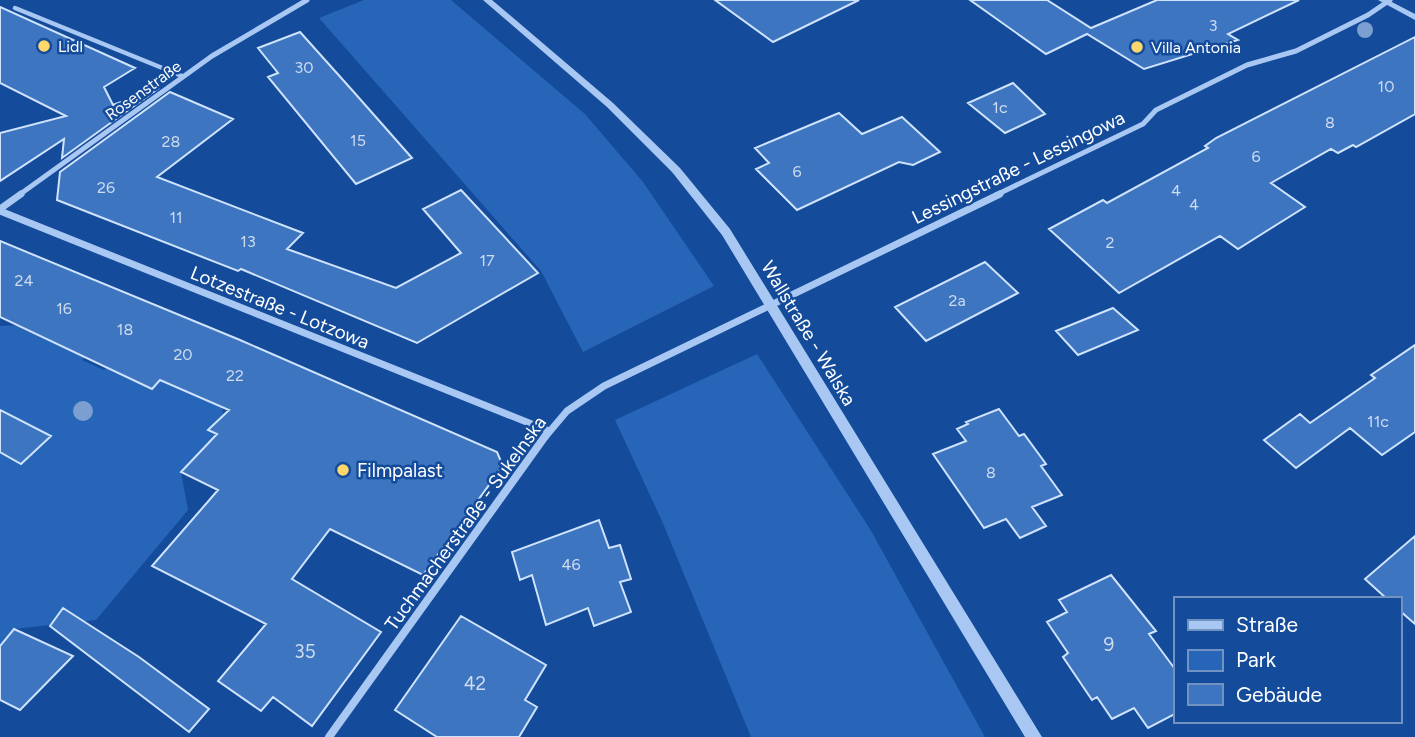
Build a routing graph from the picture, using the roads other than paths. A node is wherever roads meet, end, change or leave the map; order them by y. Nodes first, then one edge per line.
1 (307, 0) edge
2 (487, 0) edge
3 (1387, 1) edge
4 (15, 8) dead end
5 (1415, 17) edge
6 (182, 76) junction
7 (0, 210) edge
8 (769, 306) junction
9 (549, 431) junction
10 (329, 737) edge
11 (1034, 737) edge

1 - 6 street, Rosenstraße
2 - 8 street, Wallstraße - Walska
3 - 5 street
3 - 8 street, Lessingstraße - Lessingowa
4 - 6 lane
6 - 7 street, Rosenstraße
7 - 9 street, Lotzestraße - Lotzowa
8 - 9 street, Tuchmacherstraße - Sukelnska
8 - 11 street, Wallstraße - Walska
9 - 10 street, Tuchmacherstraße - Sukelnska

